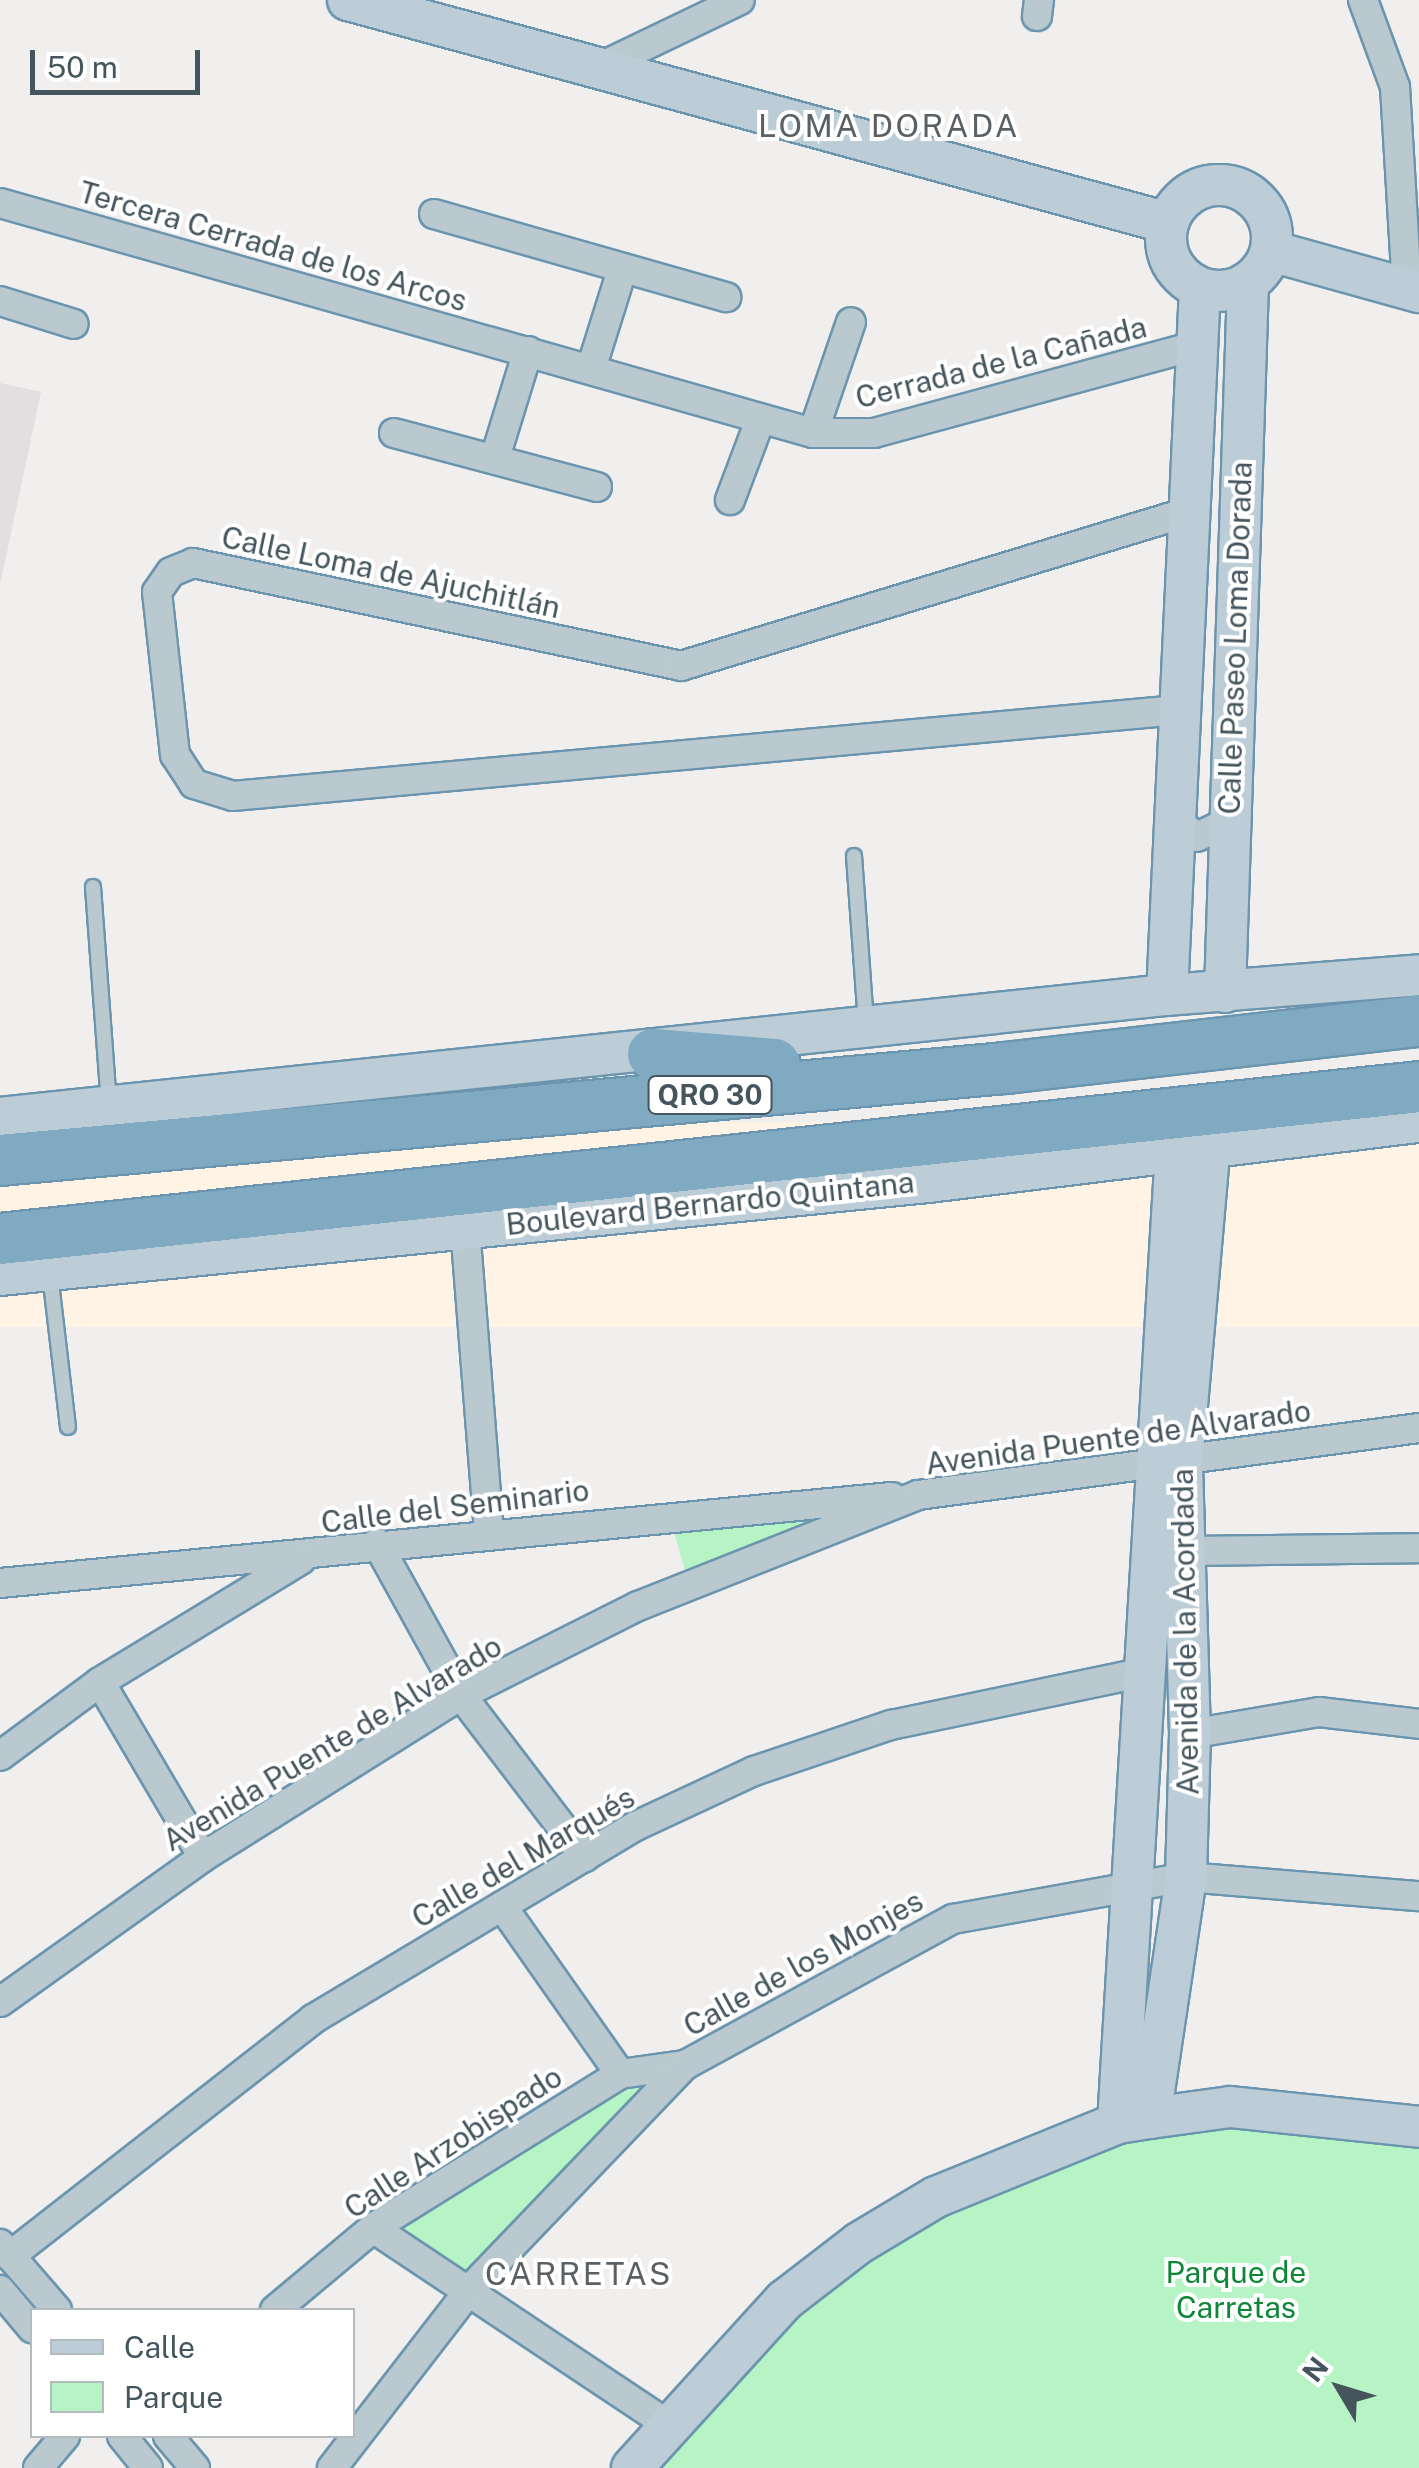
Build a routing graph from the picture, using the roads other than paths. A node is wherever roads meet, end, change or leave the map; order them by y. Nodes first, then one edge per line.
1 (348, 0) edge
2 (740, 0) edge
3 (1363, 0) edge
4 (598, 68) junction
5 (0, 203) edge
6 (434, 214) dead end
7 (1168, 223) junction
8 (1271, 251) junction
9 (622, 270) junction
10 (1248, 283) junction
11 (1200, 288) junction
12 (1413, 290) edge
13 (726, 297) dead end
14 (0, 301) edge
15 (851, 322) dead end
16 (74, 324) dead end
17 (1197, 345) junction
18 (528, 351) junction
19 (591, 369) junction
20 (760, 420) junction
21 (813, 432) junction
22 (394, 433) dead end
23 (495, 458) junction
24 (597, 486) dead end
25 (730, 500) dead end
26 (1188, 512) junction
27 (1178, 710) junction
28 (1172, 818) junction
29 (1228, 822) junction
30 (854, 856) dead end
31 (93, 887) dead end
32 (1419, 975) edge
33 (1225, 992) junction
34 (1167, 996) junction
35 (1419, 1021) edge
36 (866, 1030) junction
37 (653, 1054) junction
38 (1005, 1068) junction
39 (1419, 1087) edge
40 (109, 1108) junction
41 (0, 1118) edge
42 (1419, 1122) edge
43 (1193, 1147) junction
44 (0, 1160) edge
45 (644, 1171) junction
46 (465, 1227) junction
47 (0, 1239) edge
48 (110, 1260) junction
49 (50, 1266) junction
50 (0, 1275) edge
51 (68, 1427) dead end
52 (1419, 1428) edge
53 (1167, 1464) junction
54 (918, 1495) junction
55 (489, 1534) junction
56 (378, 1543) junction
57 (1419, 1548) edge
58 (1181, 1551) junction
59 (307, 1556) junction
60 (0, 1583) edge
61 (1145, 1672) junction
62 (100, 1682) junction
63 (461, 1695) junction
64 (1419, 1724) edge
65 (1190, 1734) junction
66 (0, 1756) edge
67 (203, 1856) junction
68 (585, 1857) junction
69 (1186, 1877) junction
70 (1132, 1887) junction
71 (1419, 1896) edge
72 (502, 1906) junction
73 (0, 2002) edge
74 (685, 2065) junction
75 (620, 2074) junction
76 (1134, 2120) junction
77 (1419, 2127) edge
78 (373, 2228) junction
79 (5, 2250) edge
80 (470, 2288) junction
81 (0, 2290) edge
82 (55, 2308) edge
83 (276, 2308) edge
84 (30, 2326) edge
85 (667, 2424) junction
86 (63, 2438) edge
87 (124, 2438) edge
88 (170, 2438) edge
89 (38, 2468) edge
90 (148, 2468) edge
91 (195, 2468) edge
92 (332, 2468) edge
93 (632, 2468) edge

1 - 4 street
2 - 4 street
3 - 12 street
4 - 7 street
5 - 18 street, Tercera Cerrada de los Arcos
6 - 9 street
7 - 8 street
7 - 11 street
8 - 10 street
8 - 12 street
9 - 13 street
9 - 19 street
10 - 11 street
10 - 29 street, Calle Paseo Loma Dorada
11 - 17 street, Calle Paseo Loma Dorada
14 - 16 street
15 - 21 street
17 - 21 street, Cerrada de la Cañada
17 - 26 street, Calle Paseo Loma Dorada
18 - 19 street, Tercera Cerrada de los Arcos
18 - 23 street
19 - 20 street, Tercera Cerrada de los Arcos
20 - 21 street, Cerrada de la Cañada
20 - 25 street
22 - 23 street
23 - 24 street
26 - 27 street, Calle Paseo Loma Dorada
26 - 27 street, Calle Loma de Ajuchitlán
27 - 28 street, Calle Paseo Loma Dorada
28 - 29 street
28 - 34 street, Calle Paseo Loma Dorada
29 - 33 street, Calle Paseo Loma Dorada
30 - 36 lane
31 - 40 lane
32 - 33 street
33 - 34 street
34 - 36 street
35 - 38 highway, QRO 30
36 - 37 street
37 - 38 highway
37 - 40 street
38 - 44 highway, QRO 30
39 - 45 highway, Boulevard Bernardo Quintana / QRO 30
40 - 41 street
42 - 43 street, Boulevard Bernardo Quintana
43 - 46 street, Boulevard Bernardo Quintana
43 - 53 street, Avenida de la Acordada
45 - 47 highway, Boulevard Bernardo Quintana / QRO 30
45 - 48 highway
46 - 48 street, Boulevard Bernardo Quintana
46 - 55 street
48 - 49 street, Boulevard Bernardo Quintana
49 - 50 street, Boulevard Bernardo Quintana
49 - 51 lane
52 - 53 street, Avenida Puente de Alvarado
53 - 54 street, Avenida Puente de Alvarado
53 - 58 street, Avenida de la Acordada
53 - 61 street, Avenida de la Acordada
54 - 55 street, Calle del Seminario
54 - 63 street, Avenida Puente de Alvarado
55 - 56 street, Calle del Seminario
56 - 59 street, Calle del Seminario
56 - 63 street
57 - 58 street
58 - 65 street, Avenida de la Acordada
59 - 60 street, Calle del Seminario
59 - 62 street
61 - 68 street, Calle del Marqués
61 - 70 street, Avenida de la Acordada
62 - 66 street
62 - 67 street
63 - 67 street, Avenida Puente de Alvarado
63 - 68 street
64 - 65 street
65 - 69 street, Avenida de la Acordada
67 - 73 street, Avenida Puente de Alvarado
68 - 72 street, Calle del Marqués
69 - 70 street, Calle de los Monjes
69 - 71 street, Calle de los Monjes
69 - 76 street, Avenida de la Acordada
70 - 74 street, Calle de los Monjes
70 - 76 street, Avenida de la Acordada
72 - 75 street
72 - 79 street, Calle del Marqués
74 - 75 street, Calle Arzobispado
74 - 80 street, Calle de los Monjes
75 - 78 street, Calle Arzobispado
76 - 77 street
76 - 85 street
78 - 80 street
78 - 83 street, Calle Arzobispado
79 - 82 street
80 - 85 street
80 - 92 street, Calle de los Monjes
81 - 84 street
85 - 93 street
86 - 89 street
87 - 90 street
88 - 91 street

